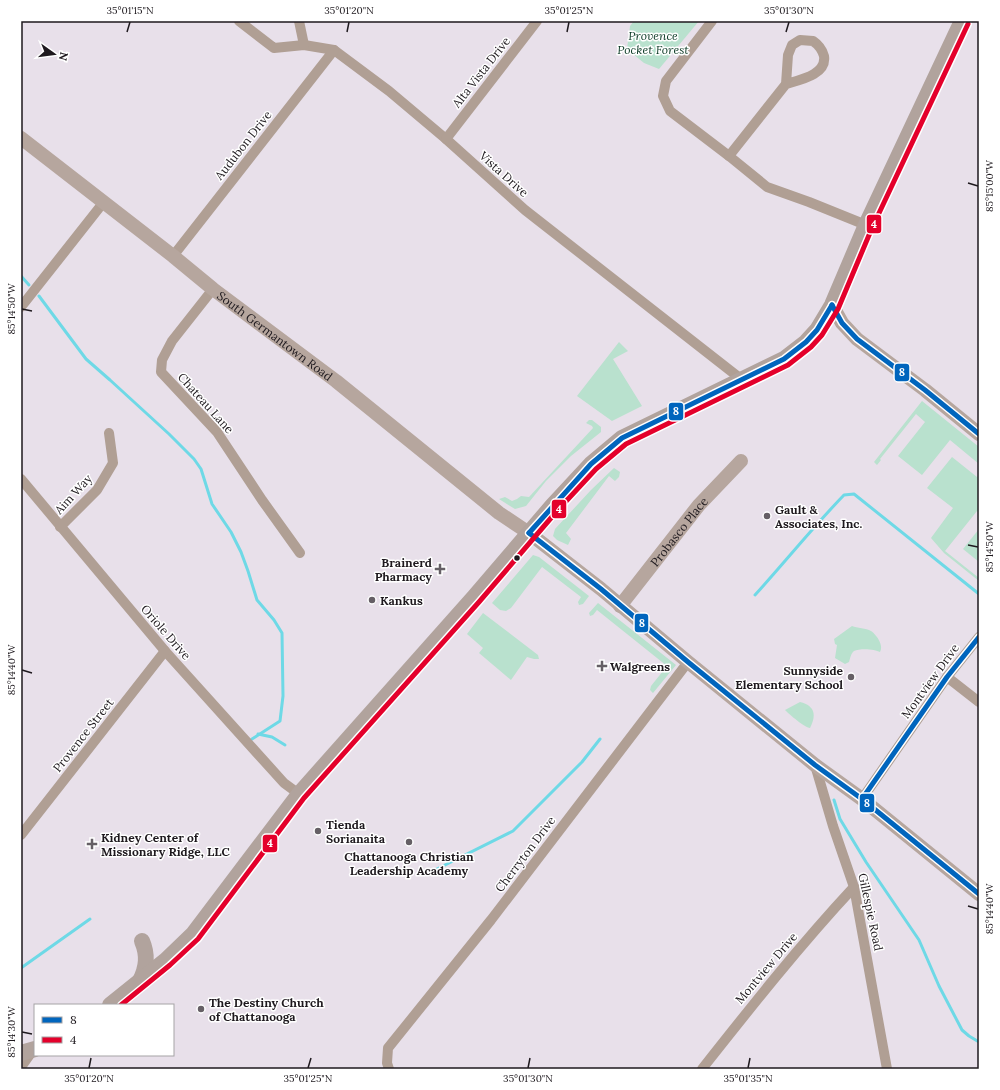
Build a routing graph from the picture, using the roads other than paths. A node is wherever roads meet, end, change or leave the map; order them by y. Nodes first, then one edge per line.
1 (239, 21) edge
2 (299, 21) edge
3 (537, 21) edge
4 (712, 21) edge
5 (962, 21) edge
6 (304, 45) junction
7 (334, 50) junction
8 (786, 84) junction
9 (21, 138) edge
10 (446, 139) junction
11 (729, 156) junction
12 (103, 203) junction
13 (866, 225) junction
14 (173, 256) junction
15 (213, 289) junction
16 (832, 305) junction
17 (21, 307) edge
18 (741, 379) junction
19 (109, 433) dead end
20 (979, 434) edge
21 (741, 461) dead end
22 (21, 479) edge
23 (60, 527) junction
24 (529, 533) junction
25 (300, 553) dead end
26 (620, 606) junction
27 (979, 637) edge
28 (165, 651) junction
29 (688, 662) junction
30 (947, 677) junction
31 (979, 702) edge
32 (815, 765) junction
33 (299, 794) junction
34 (862, 799) junction
35 (23, 829) edge
36 (854, 887) junction
37 (979, 894) edge
38 (142, 941) dead end
39 (140, 981) junction
40 (111, 1004) edge
41 (388, 1066) edge
42 (702, 1069) edge
43 (887, 1069) edge

1 - 6 street, Vista Drive
2 - 6 street
3 - 10 street, Alta Vista Drive
4 - 11 street
5 - 13 main road
6 - 7 street, Vista Drive
7 - 10 street, Vista Drive
7 - 14 street, Audubon Drive
8 - 8 street
8 - 11 street
9 - 12 main road, South Germantown Road
10 - 18 street, Vista Drive
11 - 13 street
12 - 14 main road, South Germantown Road
12 - 17 street
13 - 16 main road
14 - 15 main road, South Germantown Road
15 - 24 main road, South Germantown Road
15 - 25 street, Chateau Lane
16 - 18 main road
16 - 20 main road
18 - 24 main road
19 - 23 street, Aim Way
21 - 26 main road, Probasco Place
22 - 23 street, Oriole Drive
23 - 28 street, Oriole Drive
24 - 26 main road, South Germantown Road
24 - 33 main road
26 - 29 main road, South Germantown Road
27 - 30 street, Montview Drive
28 - 33 street, Oriole Drive
28 - 35 street, Provence Street
29 - 32 main road, South Germantown Road
29 - 41 street, Cherryton Drive
30 - 31 street
30 - 34 street, Montview Drive
32 - 34 main road, South Germantown Road
32 - 36 street, Gillespie Road
33 - 39 main road
34 - 37 main road, South Germantown Road
36 - 42 street, Montview Drive
36 - 43 street, Gillespie Road
38 - 39 main road
39 - 40 main road

